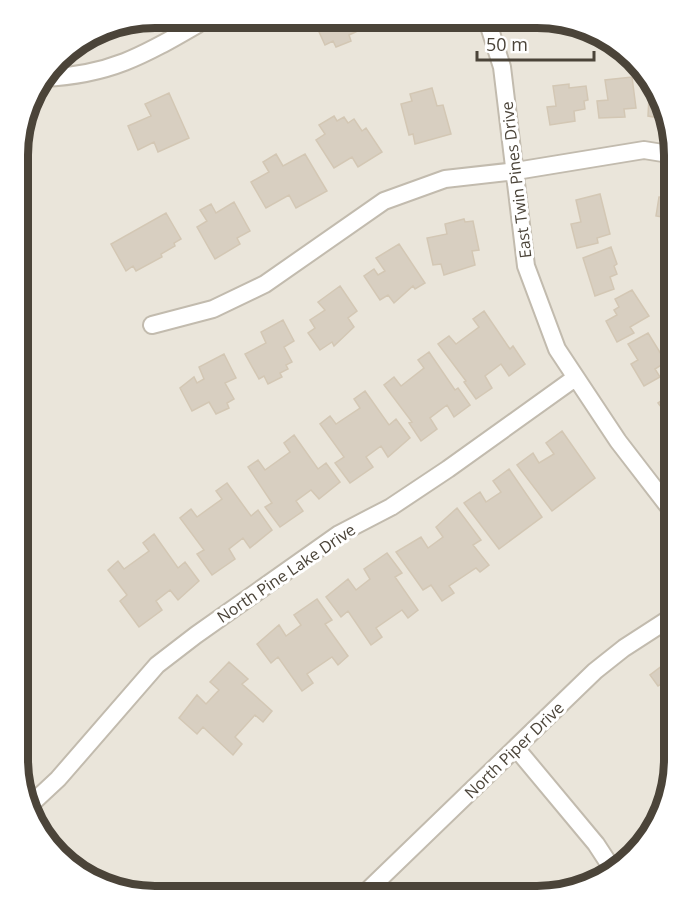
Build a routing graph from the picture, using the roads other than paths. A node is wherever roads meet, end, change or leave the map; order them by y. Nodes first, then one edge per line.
1 (490, 28) edge
2 (189, 29) edge
3 (56, 77) edge
4 (664, 153) edge
5 (516, 171) junction
6 (152, 325) dead end
7 (575, 378) junction
8 (664, 501) edge
9 (664, 622) edge
10 (516, 748) junction
11 (35, 800) edge
12 (609, 864) edge
13 (373, 886) edge

1 - 5 street, East Twin Pines Drive
2 - 3 street
4 - 5 street
5 - 6 street
5 - 7 street, East Twin Pines Drive
7 - 8 street, East Twin Pines Drive
7 - 11 street, North Pine Lake Drive
9 - 10 street, North Piper Drive
10 - 12 street
10 - 13 street, North Piper Drive

